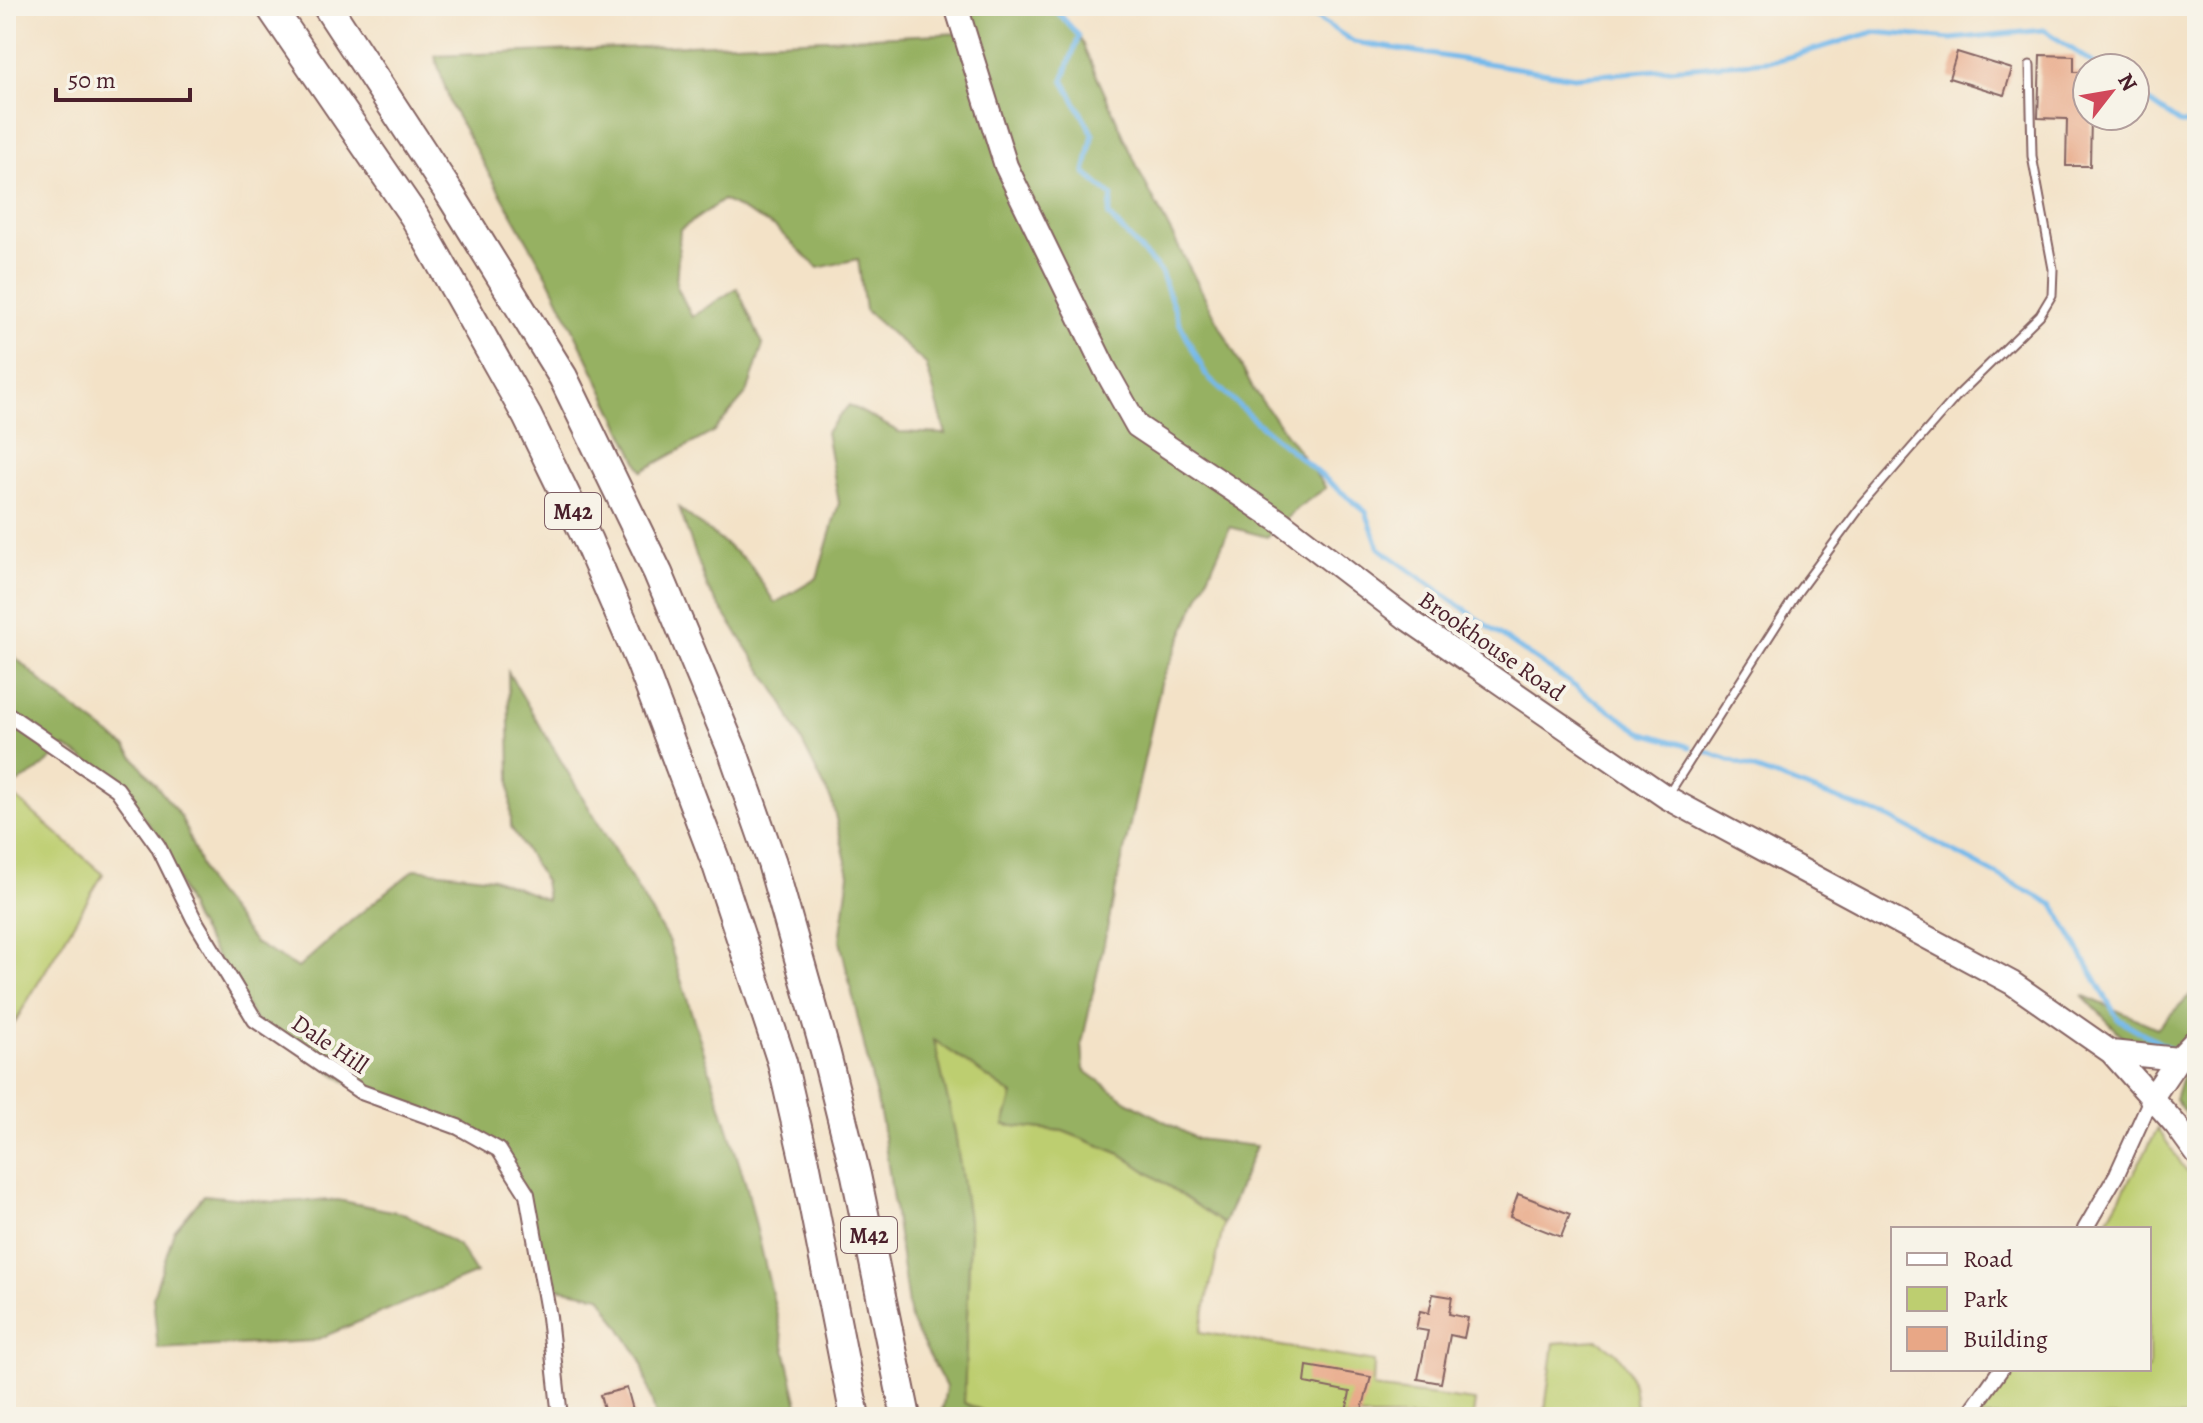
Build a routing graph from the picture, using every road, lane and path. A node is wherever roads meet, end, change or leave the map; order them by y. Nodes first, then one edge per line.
1 (270, 6) edge
2 (327, 6) edge
3 (956, 6) edge
4 (2030, 65) dead end
5 (6, 713) edge
6 (1666, 797) junction
7 (2197, 1039) edge
8 (2111, 1052) junction
9 (2178, 1059) junction
10 (2151, 1099) junction
11 (2197, 1154) edge
12 (2086, 1227) edge
13 (2000, 1371) edge
14 (560, 1417) edge
15 (855, 1417) edge
16 (906, 1417) edge
17 (1967, 1417) edge

1 - 15 highway, M42
2 - 16 highway, M42
3 - 6 street, Brookhouse Road
4 - 6 lane
5 - 14 street, Dale Hill
6 - 8 street, Brookhouse Road
7 - 9 street
8 - 9 street
8 - 10 street, Brookhouse Road
9 - 10 street
10 - 11 street, Brookhouse Road
10 - 12 street
13 - 17 street

